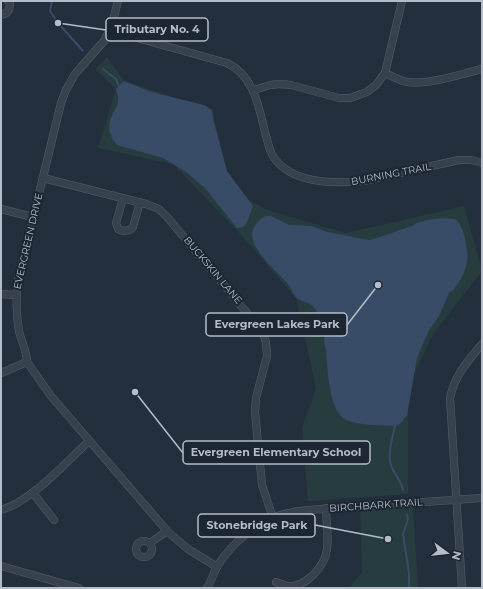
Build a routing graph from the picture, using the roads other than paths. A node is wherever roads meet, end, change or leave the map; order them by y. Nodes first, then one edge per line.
1 (8, 1) edge
2 (118, 1) edge
3 (402, 1) edge
4 (1, 15) edge
5 (111, 28) junction
6 (482, 70) edge
7 (385, 73) junction
8 (254, 90) junction
9 (482, 163) edge
10 (43, 178) junction
11 (123, 198) junction
12 (140, 202) junction
13 (1, 209) edge
14 (33, 216) junction
15 (1, 294) edge
16 (16, 295) junction
17 (482, 344) edge
18 (27, 362) junction
19 (1, 373) edge
20 (89, 441) junction
21 (32, 493) junction
22 (482, 498) edge
23 (456, 500) junction
24 (326, 508) junction
25 (1, 510) edge
26 (273, 518) junction
27 (54, 520) dead end
28 (167, 531) junction
29 (150, 543) dead end
30 (1, 566) edge
31 (217, 567) junction
32 (276, 582) dead end
33 (79, 588) edge
34 (207, 588) edge
35 (462, 588) edge

1 - 4 street
2 - 5 street, EVERGREEN DRIVE
3 - 7 street
5 - 8 street, BURNING TRAIL
5 - 10 street, EVERGREEN DRIVE
6 - 7 street
7 - 8 street
8 - 9 street, BURNING TRAIL
10 - 11 street, BUCKSKIN LANE
10 - 14 street, EVERGREEN DRIVE
11 - 12 street, BUCKSKIN LANE
11 - 12 street
12 - 26 street, BUCKSKIN LANE
13 - 14 street
14 - 16 street, EVERGREEN DRIVE
15 - 16 street
16 - 18 street, EVERGREEN DRIVE
17 - 23 street
18 - 19 street
18 - 20 street, EVERGREEN DRIVE
20 - 21 street
20 - 28 street, EVERGREEN DRIVE
21 - 25 street
21 - 27 street
22 - 23 street, BIRCHBARK TRAIL
23 - 24 street, BIRCHBARK TRAIL
23 - 35 street
24 - 26 street, BIRCHBARK TRAIL
24 - 32 street
26 - 31 street, BIRCHBARK TRAIL
28 - 29 street
28 - 31 street, EVERGREEN DRIVE
30 - 33 street
31 - 34 street, BIRCHBARK TRAIL

